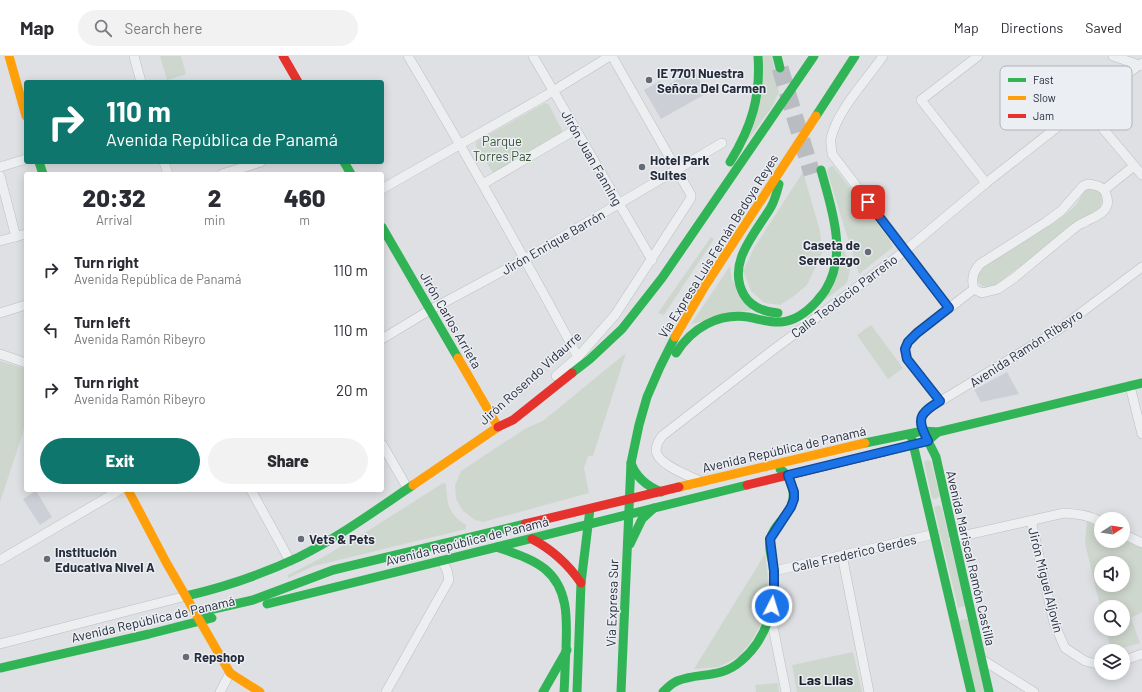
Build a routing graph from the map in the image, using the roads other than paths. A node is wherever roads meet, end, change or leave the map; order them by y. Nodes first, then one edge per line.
1 (9, 56) edge
2 (134, 56) edge
3 (283, 56) edge
4 (408, 56) edge
5 (533, 56) edge
6 (611, 56) edge
7 (758, 56) edge
8 (777, 56) edge
9 (814, 56) edge
10 (855, 56) edge
11 (883, 56) edge
12 (978, 56) edge
13 (1114, 56) edge
14 (1141, 64) edge
15 (780, 68) tunnel mouth
16 (858, 68) dead end
17 (1132, 71) edge
18 (141, 80) edge
19 (297, 80) edge
20 (553, 91) junction
21 (826, 100) junction
22 (24, 109) edge
23 (575, 130) junction
24 (1053, 130) edge
25 (1104, 130) edge
26 (722, 143) dead end
27 (461, 144) junction
28 (24, 160) edge
29 (784, 163) junction
30 (254, 164) edge
31 (1134, 166) junction
32 (0, 167) edge
33 (725, 169) dead end
34 (677, 170) junction
35 (821, 170) tunnel mouth
36 (228, 172) edge
37 (1142, 175) edge
38 (0, 176) edge
39 (986, 183) junction
40 (483, 184) junction
41 (384, 188) edge
42 (712, 188) dead end
43 (1104, 190) junction
44 (619, 204) junction
45 (384, 230) edge
46 (24, 235) edge
47 (16, 237) junction
48 (0, 242) edge
49 (906, 250) junction
50 (525, 259) junction
51 (652, 260) junction
52 (1142, 268) edge
53 (974, 289) junction
54 (813, 291) dead end
55 (805, 300) dead end
56 (24, 306) edge
57 (949, 308) junction
58 (430, 310) junction
59 (786, 312) dead end
60 (0, 313) edge
61 (622, 330) junction
62 (384, 338) edge
63 (0, 354) edge
64 (578, 357) junction
65 (24, 362) edge
66 (1142, 383) edge
67 (1130, 386) junction
68 (940, 401) junction
69 (638, 426) junction
70 (498, 427) junction
71 (923, 431) junction
72 (938, 432) junction
73 (911, 433) junction
74 (1142, 434) edge
75 (928, 441) junction
76 (913, 445) junction
77 (384, 448) edge
78 (631, 463) junction
79 (773, 465) junction
80 (788, 475) junction
81 (702, 482) junction
82 (408, 490) junction
83 (117, 492) edge
84 (129, 492) edge
85 (252, 492) edge
86 (661, 492) junction
87 (629, 499) junction
88 (936, 502) junction
89 (654, 508) junction
90 (590, 510) junction
91 (628, 515) junction
92 (1094, 518) edge
93 (1031, 520) junction
94 (588, 525) junction
95 (935, 534) junction
96 (1130, 537) edge
97 (953, 538) junction
98 (532, 539) junction
99 (1142, 543) edge
100 (496, 547) junction
101 (627, 552) junction
102 (842, 556) junction
103 (0, 560) edge
104 (290, 561) junction
105 (442, 561) junction
106 (774, 571) junction
107 (581, 583) junction
108 (186, 596) junction
109 (970, 611) junction
110 (953, 615) junction
111 (198, 617) junction
112 (771, 617) junction
113 (579, 642) junction
114 (0, 644) edge
115 (566, 651) junction
116 (1142, 654) edge
117 (981, 658) junction
118 (1130, 658) edge
119 (1094, 663) edge
120 (0, 668) edge
121 (230, 673) junction
122 (220, 692) edge
123 (260, 692) edge
124 (386, 692) edge
125 (544, 692) edge
126 (564, 692) edge
127 (577, 692) edge
128 (621, 692) edge
129 (663, 692) edge
130 (786, 692) edge
131 (869, 692) edge
132 (971, 692) edge
133 (989, 692) edge
134 (1034, 692) edge

1 - 22 main road
2 - 18 street
3 - 19 main road
4 - 27 street
5 - 20 street, Jirón Juan Fanning
6 - 20 street
6 - 34 street
7 - 33 main road
8 - 15 main road
9 - 61 main road, Vía Expresa Luis Fernán Bedoya Reyes
10 - 21 main road, Vía Expresa Luis Fernán Bedoya Reyes
11 - 49 street
12 - 39 street
13 - 14 street
14 - 17 street, Calle Teodocio Parreño
16 - 21 main road
20 - 23 street, Jirón Juan Fanning
20 - 27 street
21 - 29 main road, Vía Expresa Luis Fernán Bedoya Reyes
23 - 40 street
23 - 44 street, Jirón Juan Fanning
24 - 39 street, Calle Teodocio Parreño
25 - 31 street
26 - 34 street, Jirón Enrique Barrón
27 - 40 street
27 - 41 street
28 - 32 street
29 - 59 main road
29 - 69 main road, Vía Expresa Luis Fernán Bedoya Reyes
30 - 36 street
31 - 37 street
31 - 43 street
34 - 44 street, Jirón Enrique Barrón
34 - 51 street, Jirón Rosendo Vidaurre
35 - 69 main road
38 - 47 street
39 - 49 street, Calle Teodocio Parreño
40 - 50 street
42 - 61 main road
43 - 53 street
43 - 53 street
44 - 50 street, Jirón Enrique Barrón
44 - 51 street, Jirón Juan Fanning
45 - 58 main road, Jirón Carlos Arrieta
46 - 47 street
47 - 48 street
49 - 57 street
49 - 81 street, Calle Teodocio Parreño
50 - 58 street, Jirón Enrique Barrón
50 - 64 street
51 - 64 street, Jirón Rosendo Vidaurre
52 - 68 street, Avenida Ramón Ribeyro
53 - 57 street
54 - 55 main road
56 - 60 street
57 - 68 street
58 - 62 street, Jirón Enrique Barrón
58 - 70 main road, Jirón Carlos Arrieta
61 - 70 main road, Vía Expresa Luis Fernán Bedoya Reyes
63 - 65 street
64 - 70 street, Jirón Rosendo Vidaurre
66 - 67 main road, Avenida República de Panamá
67 - 72 main road, Avenida República de Panamá
67 - 74 street
68 - 71 street, Avenida Ramón Ribeyro
69 - 78 main road, Vía Expresa Luis Fernán Bedoya Reyes
70 - 82 main road, Jirón Rosendo Vidaurre
71 - 72 main road, Avenida República de Panamá
71 - 73 main road, Avenida República de Panamá
71 - 75 main road, Avenida Mariscal Ramón Castilla
72 - 75 main road, Avenida República de Panamá
73 - 76 main road, Avenida Mariscal Ramón Castilla
73 - 79 main road, Avenida República de Panamá
75 - 76 main road, Avenida República de Panamá
75 - 88 main road, Avenida Mariscal Ramón Castilla
76 - 80 main road, Avenida República de Panamá
76 - 88 main road, Avenida Mariscal Ramón Castilla
77 - 82 street
78 - 86 main road
78 - 87 main road, Vía Expresa Luis Fernán Bedoya Reyes
79 - 80 main road
79 - 81 main road, Avenida República de Panamá
80 - 89 main road, Avenida República de Panamá
80 - 106 main road
81 - 86 main road, Avenida República de Panamá
82 - 104 main road, Jirón Rosendo Vidaurre
83 - 103 street
84 - 108 main road
85 - 104 street
86 - 87 main road, Avenida República de Panamá
87 - 90 main road, Avenida República de Panamá
87 - 91 main road, Via Expresa Sur
88 - 95 main road, Avenida Mariscal Ramón Castilla
88 - 97 main road, Avenida Mariscal Ramón Castilla
89 - 91 main road, Avenida República de Panamá
89 - 101 main road
90 - 94 main road
90 - 111 main road, Avenida República de Panamá
91 - 94 main road, Avenida República de Panamá
91 - 101 main road, Via Expresa Sur
92 - 93 street
93 - 97 street
93 - 119 street, Jirón Miguel Aljovín
94 - 98 main road, Avenida República de Panamá
94 - 107 main road
95 - 102 street, Calle Frederico Gerdes
95 - 110 main road, Avenida Mariscal Ramón Castilla
96 - 99 street
97 - 109 main road, Avenida Mariscal Ramón Castilla
98 - 100 main road, Avenida República de Panamá
98 - 107 main road
100 - 105 main road, Avenida República de Panamá
100 - 115 main road
101 - 128 main road, Via Expresa Sur
102 - 106 street, Calle Frederico Gerdes
102 - 131 street
104 - 108 main road, Jirón Rosendo Vidaurre
105 - 111 main road, Avenida República de Panamá
105 - 124 street
106 - 112 main road
107 - 113 main road
108 - 111 main road
108 - 114 street, Avenida República de Panamá
109 - 110 main road
109 - 117 main road, Avenida Mariscal Ramón Castilla
110 - 132 main road, Avenida Mariscal Ramón Castilla
111 - 120 main road, Avenida República de Panamá
111 - 121 main road
112 - 129 main road
112 - 130 street
113 - 115 main road
113 - 127 main road
115 - 125 main road
115 - 126 main road
116 - 118 street
117 - 133 main road, Avenida Mariscal Ramón Castilla
117 - 134 street
121 - 122 street
121 - 123 main road

